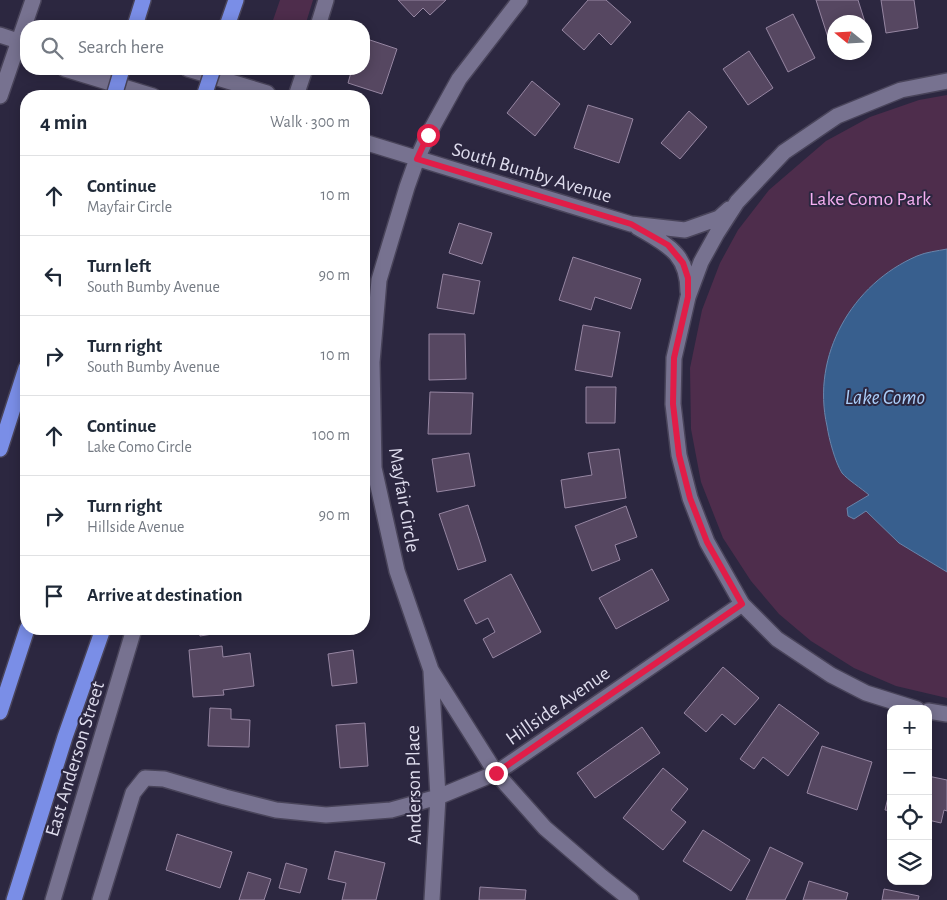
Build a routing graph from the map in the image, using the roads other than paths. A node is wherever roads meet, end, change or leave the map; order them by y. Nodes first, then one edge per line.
1 (33, 0) edge
2 (143, 0) edge
3 (326, 0) edge
4 (520, 0) edge
5 (236, 1) edge
6 (29, 20) edge
7 (137, 20) edge
8 (229, 20) edge
9 (320, 20) edge
10 (0, 35) edge
11 (20, 41) edge
12 (20, 51) edge
13 (85, 75) edge
14 (120, 75) edge
15 (208, 75) edge
16 (211, 75) edge
17 (303, 75) edge
18 (947, 81) edge
19 (116, 90) edge
20 (133, 90) edge
21 (206, 90) edge
22 (257, 90) edge
23 (298, 90) edge
24 (0, 96) edge
25 (370, 144) edge
26 (417, 159) junction
27 (737, 202) junction
28 (631, 224) junction
29 (688, 297) junction
30 (20, 387) edge
31 (0, 449) edge
32 (742, 604) junction
33 (25, 635) edge
34 (101, 635) edge
35 (132, 635) edge
36 (431, 670) junction
37 (904, 705) edge
38 (0, 712) edge
39 (932, 712) edge
40 (947, 714) edge
41 (496, 773) junction
42 (438, 797) junction
43 (14, 900) edge
44 (53, 900) edge
45 (100, 900) edge
46 (432, 900) edge
47 (631, 900) edge

1 - 6 street
2 - 7 highway
3 - 9 street
4 - 26 street, Mayfair Circle
5 - 8 highway
10 - 11 street
12 - 24 street
13 - 20 street
14 - 19 highway, bridge
15 - 22 street
16 - 21 highway, bridge
17 - 23 street
18 - 27 street
25 - 26 street, South Bumby Avenue
26 - 28 street, South Bumby Avenue
26 - 36 street, Mayfair Circle
27 - 28 street, South Bumby Avenue
27 - 29 street
28 - 29 street, South Bumby Avenue
29 - 32 street
30 - 31 highway
32 - 37 street
32 - 41 street, Hillside Avenue
33 - 38 highway
34 - 43 highway
35 - 44 street, East Anderson Street
36 - 41 street, Mayfair Circle
36 - 42 street, Anderson Place
39 - 40 street
41 - 42 street, Hillside Avenue
41 - 47 street, Mayfair Circle
42 - 45 street, Hillside Avenue
42 - 46 street, Anderson Place

